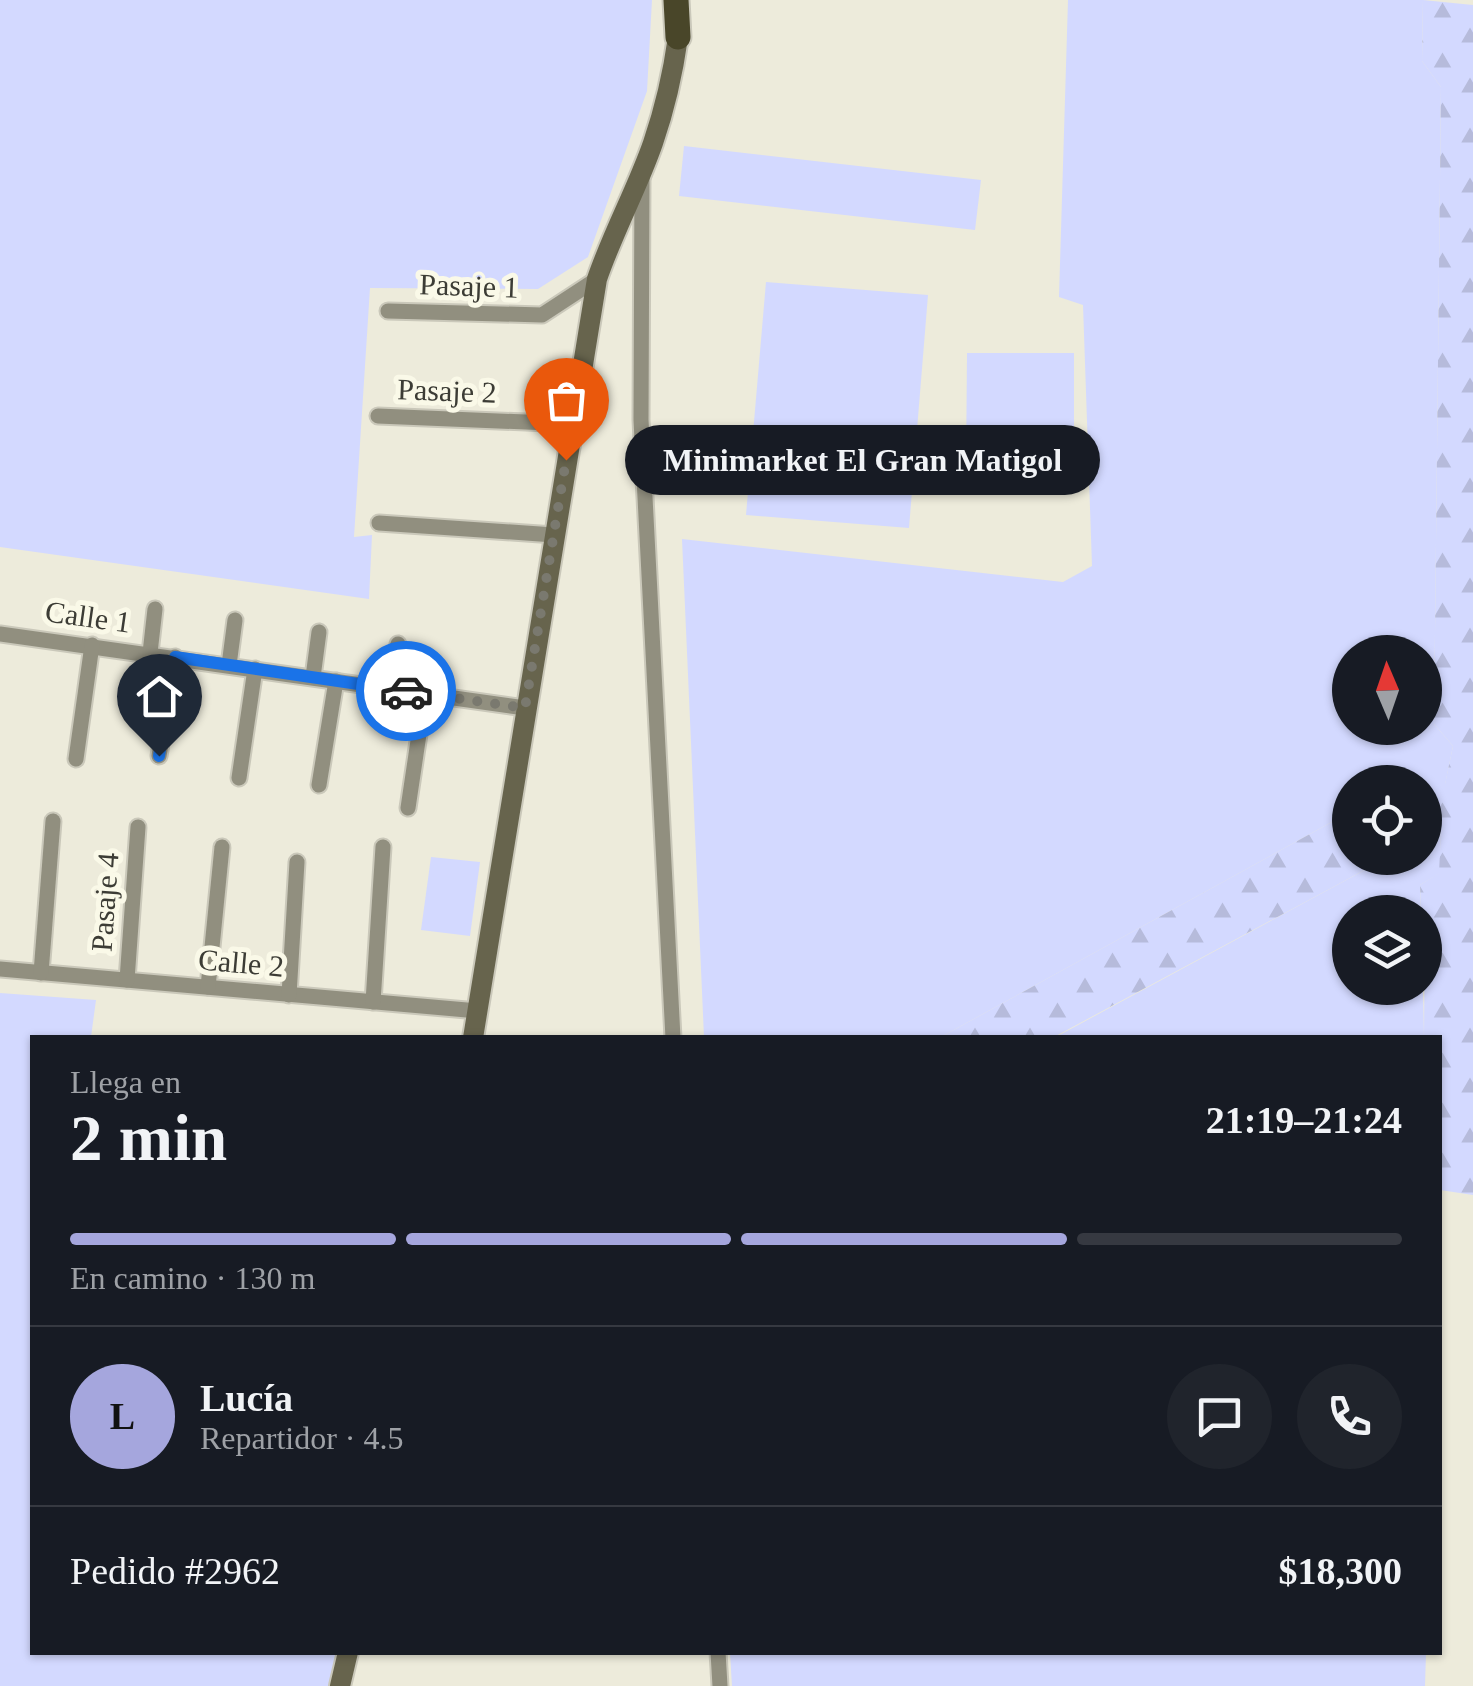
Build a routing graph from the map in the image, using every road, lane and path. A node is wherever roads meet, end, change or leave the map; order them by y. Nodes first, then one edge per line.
1 (678, 0) edge
2 (678, 37) joint
3 (642, 170) junction
4 (597, 280) junction
5 (388, 310) dead end
6 (378, 416) dead end
7 (573, 424) junction
8 (379, 523) dead end
9 (554, 534) junction
10 (155, 609) dead end
11 (235, 620) dead end
12 (319, 632) dead end
13 (0, 634) edge
14 (398, 644) dead end
15 (92, 645) junction
16 (150, 653) junction
17 (175, 657) junction
18 (229, 665) junction
19 (255, 668) junction
20 (313, 677) junction
21 (336, 681) junction
22 (391, 689) junction
23 (425, 694) junction
24 (525, 708) junction
25 (159, 756) dead end
26 (76, 760) dead end
27 (239, 778) dead end
28 (320, 785) dead end
29 (408, 808) dead end
30 (53, 821) dead end
31 (138, 827) dead end
32 (222, 847) dead end
33 (382, 847) dead end
34 (298, 862) dead end
35 (0, 969) edge
36 (41, 973) junction
37 (126, 980) junction
38 (208, 988) junction
39 (289, 995) junction
40 (374, 1002) junction
41 (478, 1011) junction
42 (474, 1035) edge
43 (673, 1035) edge
44 (347, 1655) edge
45 (718, 1655) edge
46 (340, 1686) edge
47 (720, 1686) edge

1 - 2 main road
2 - 3 main road
3 - 4 main road
3 - 43 street
4 - 5 street, Pasaje 1
4 - 7 main road
6 - 7 street, Pasaje 2
7 - 9 main road
8 - 9 street
9 - 24 main road
10 - 16 street
11 - 18 street
12 - 20 street
13 - 15 street, Calle 1
14 - 22 street
15 - 16 street, Calle 1
15 - 26 street
16 - 17 street, Calle 1
17 - 18 street, Calle 1
17 - 25 street
18 - 19 street, Calle 1
19 - 20 street, Calle 1
19 - 27 street
20 - 21 street, Calle 1
21 - 22 street, Calle 1
21 - 28 street
22 - 23 street, Calle 1
23 - 24 street, Calle 1
23 - 29 street
24 - 41 main road
30 - 36 street
31 - 37 street, Pasaje 4
32 - 38 street
33 - 40 street
34 - 39 street
35 - 36 street, Calle 2
36 - 37 street, Calle 2
37 - 38 street, Calle 2
38 - 39 street, Calle 2
39 - 40 street, Calle 2
40 - 41 street, Calle 2
41 - 42 main road
44 - 46 main road
45 - 47 street

